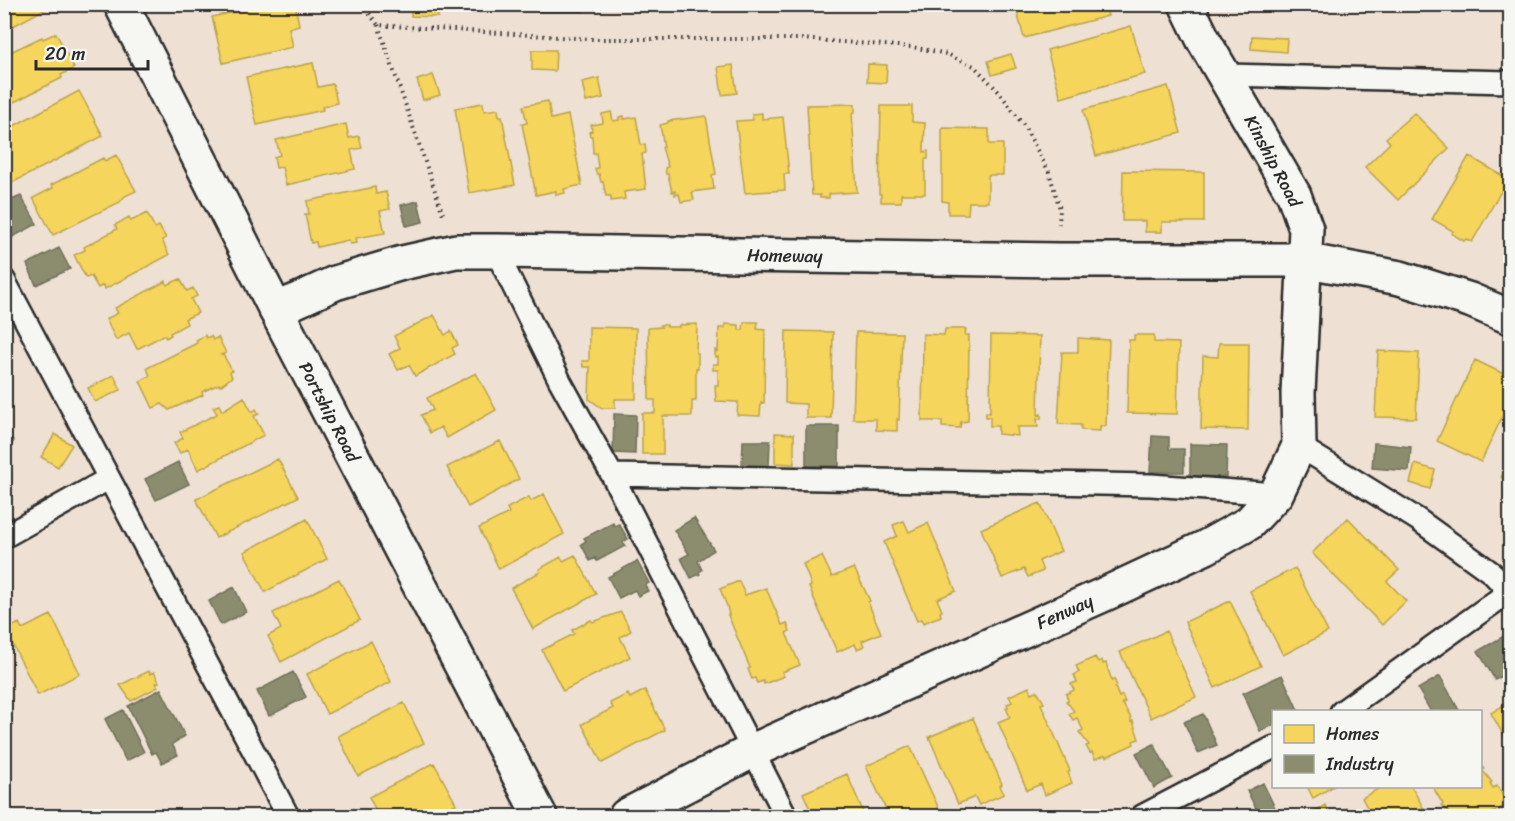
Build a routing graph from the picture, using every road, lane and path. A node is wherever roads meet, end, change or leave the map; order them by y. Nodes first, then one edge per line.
1 (122, 4) edge
2 (362, 4) edge
3 (1186, 4) edge
4 (378, 24) junction
5 (1225, 75) junction
6 (1510, 82) edge
7 (456, 251) junction
8 (496, 251) junction
9 (1059, 260) junction
10 (1303, 260) junction
11 (4, 280) edge
12 (276, 310) junction
13 (1510, 317) edge
14 (1299, 446) junction
15 (612, 474) junction
16 (108, 479) junction
17 (1276, 494) junction
18 (4, 537) edge
19 (1510, 591) edge
20 (1342, 710) edge
21 (1272, 748) edge
22 (752, 751) junction
23 (288, 816) edge
24 (540, 816) edge
25 (626, 816) edge
26 (786, 816) edge
27 (1142, 816) edge

1 - 12 street, Portship Road
2 - 4 path
3 - 5 street, Kinship Road
4 - 7 path
4 - 9 path
5 - 6 lane
5 - 10 street, Kinship Road
7 - 8 street, Homeway
7 - 12 street, Homeway
8 - 9 street, Homeway
8 - 15 lane
9 - 10 street, Homeway
10 - 13 street
10 - 14 street, Fenway
11 - 16 lane
12 - 24 street, Portship Road
14 - 17 street, Fenway
14 - 19 lane
15 - 17 lane
15 - 22 lane
16 - 18 lane
16 - 23 lane
17 - 22 street, Fenway
19 - 20 lane
21 - 27 lane
22 - 25 street, Fenway
22 - 26 lane

